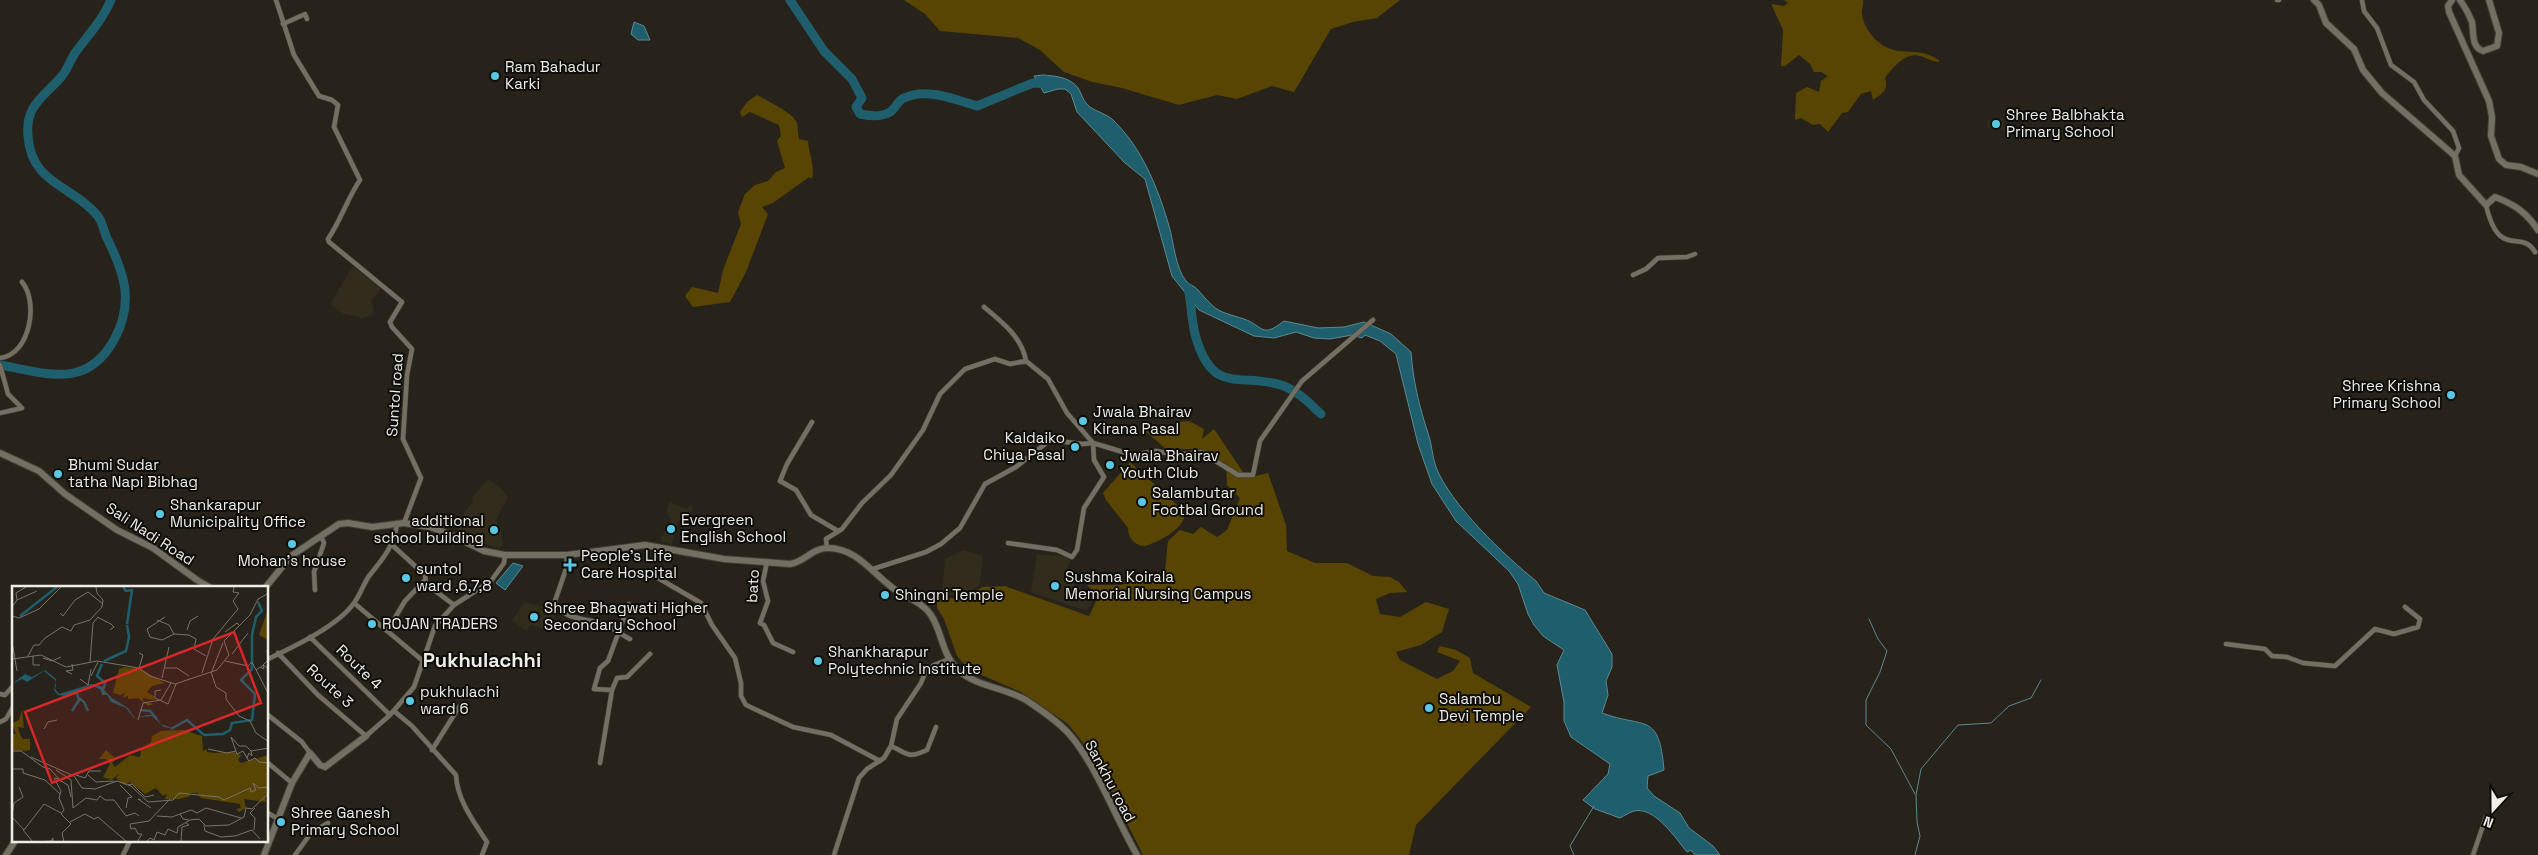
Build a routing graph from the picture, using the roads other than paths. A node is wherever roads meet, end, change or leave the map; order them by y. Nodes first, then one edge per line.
1 (276, 0) edge
2 (2314, 0) edge
3 (2362, 0) edge
4 (2452, 0) edge
5 (2460, 0) edge
6 (2489, 0) edge
7 (307, 18) dead end
8 (283, 24) junction
9 (2455, 156) junction
10 (2538, 174) edge
11 (2486, 205) junction
12 (2538, 230) edge
13 (2536, 252) dead end
14 (1695, 254) dead end
15 (1633, 275) dead end
16 (22, 282) dead end
17 (984, 307) dead end
18 (1373, 320) dead end
19 (0, 358) edge
20 (1026, 361) junction
21 (0, 365) edge
22 (0, 413) edge
23 (812, 422) dead end
24 (1093, 443) junction
25 (0, 454) edge
26 (400, 523) junction
27 (838, 531) junction
28 (321, 536) junction
29 (1008, 543) dead end
30 (392, 544) junction
31 (827, 548) junction
32 (505, 555) junction
33 (567, 555) junction
34 (767, 562) junction
35 (873, 569) junction
36 (658, 578) dead end
37 (425, 580) junction
38 (208, 586) edge
39 (267, 586) edge
40 (315, 590) dead end
41 (354, 603) junction
42 (629, 604) dead end
43 (454, 605) junction
44 (2405, 607) dead end
45 (387, 631) junction
46 (619, 633) junction
47 (310, 637) junction
48 (630, 639) dead end
49 (2226, 644) dead end
50 (794, 652) dead end
51 (278, 653) junction
52 (650, 654) dead end
53 (269, 658) edge
54 (949, 660) junction
55 (423, 661) junction
56 (12, 687) edge
57 (612, 690) junction
58 (0, 694) edge
59 (458, 707) dead end
60 (12, 708) edge
61 (392, 713) junction
62 (269, 716) edge
63 (0, 722) edge
64 (936, 727) dead end
65 (366, 736) junction
66 (891, 746) junction
67 (432, 750) junction
68 (310, 753) junction
69 (880, 761) junction
70 (600, 762) dead end
71 (269, 764) edge
72 (292, 783) junction
73 (269, 814) edge
74 (2486, 817) dead end
75 (278, 819) junction
76 (328, 823) dead end
77 (15, 842) edge
78 (130, 842) edge
79 (6, 855) edge
80 (123, 855) edge
81 (264, 855) edge
82 (295, 855) edge
83 (482, 855) edge
84 (834, 855) edge
85 (1137, 855) edge
86 (2473, 855) edge

1 - 8 street, Suntol road
2 - 9 main road
3 - 9 street
4 - 10 main road
5 - 6 main road
7 - 8 street
8 - 26 street, Suntol road
9 - 11 main road
11 - 12 main road
11 - 13 street
14 - 15 street
16 - 19 street
17 - 20 street
18 - 24 street
20 - 24 street
20 - 27 street
21 - 22 street
23 - 27 street
24 - 29 street
24 - 35 street
25 - 38 main road, Sali Nadi Road
26 - 28 main road
26 - 30 street
26 - 32 main road
27 - 31 street
28 - 39 main road
28 - 40 street
30 - 37 street
30 - 41 street
31 - 34 main road
31 - 35 main road, Sankhu road
32 - 33 main road
32 - 43 street
33 - 34 main road
33 - 46 street
34 - 50 street, bato
35 - 54 main road, Sankhu road
36 - 69 street
37 - 43 street
37 - 45 street
41 - 45 street
41 - 47 street
42 - 46 street
43 - 55 street
44 - 49 street
45 - 55 street
46 - 48 street
46 - 57 street
47 - 51 street
47 - 61 street, Route 4
51 - 53 street
51 - 65 street, Route 3
52 - 57 street
54 - 66 street
54 - 85 main road, Sankhu road
55 - 61 street
56 - 58 street
57 - 70 street
59 - 67 street
60 - 63 street
61 - 65 street
61 - 67 street, Route 4
62 - 68 street
64 - 66 street
65 - 68 main road
66 - 69 street
67 - 83 street, Route 4
68 - 72 main road
69 - 84 street
71 - 72 street
72 - 75 main road
73 - 75 street
74 - 86 street
75 - 81 main road
76 - 82 street
77 - 79 main road
78 - 80 street

